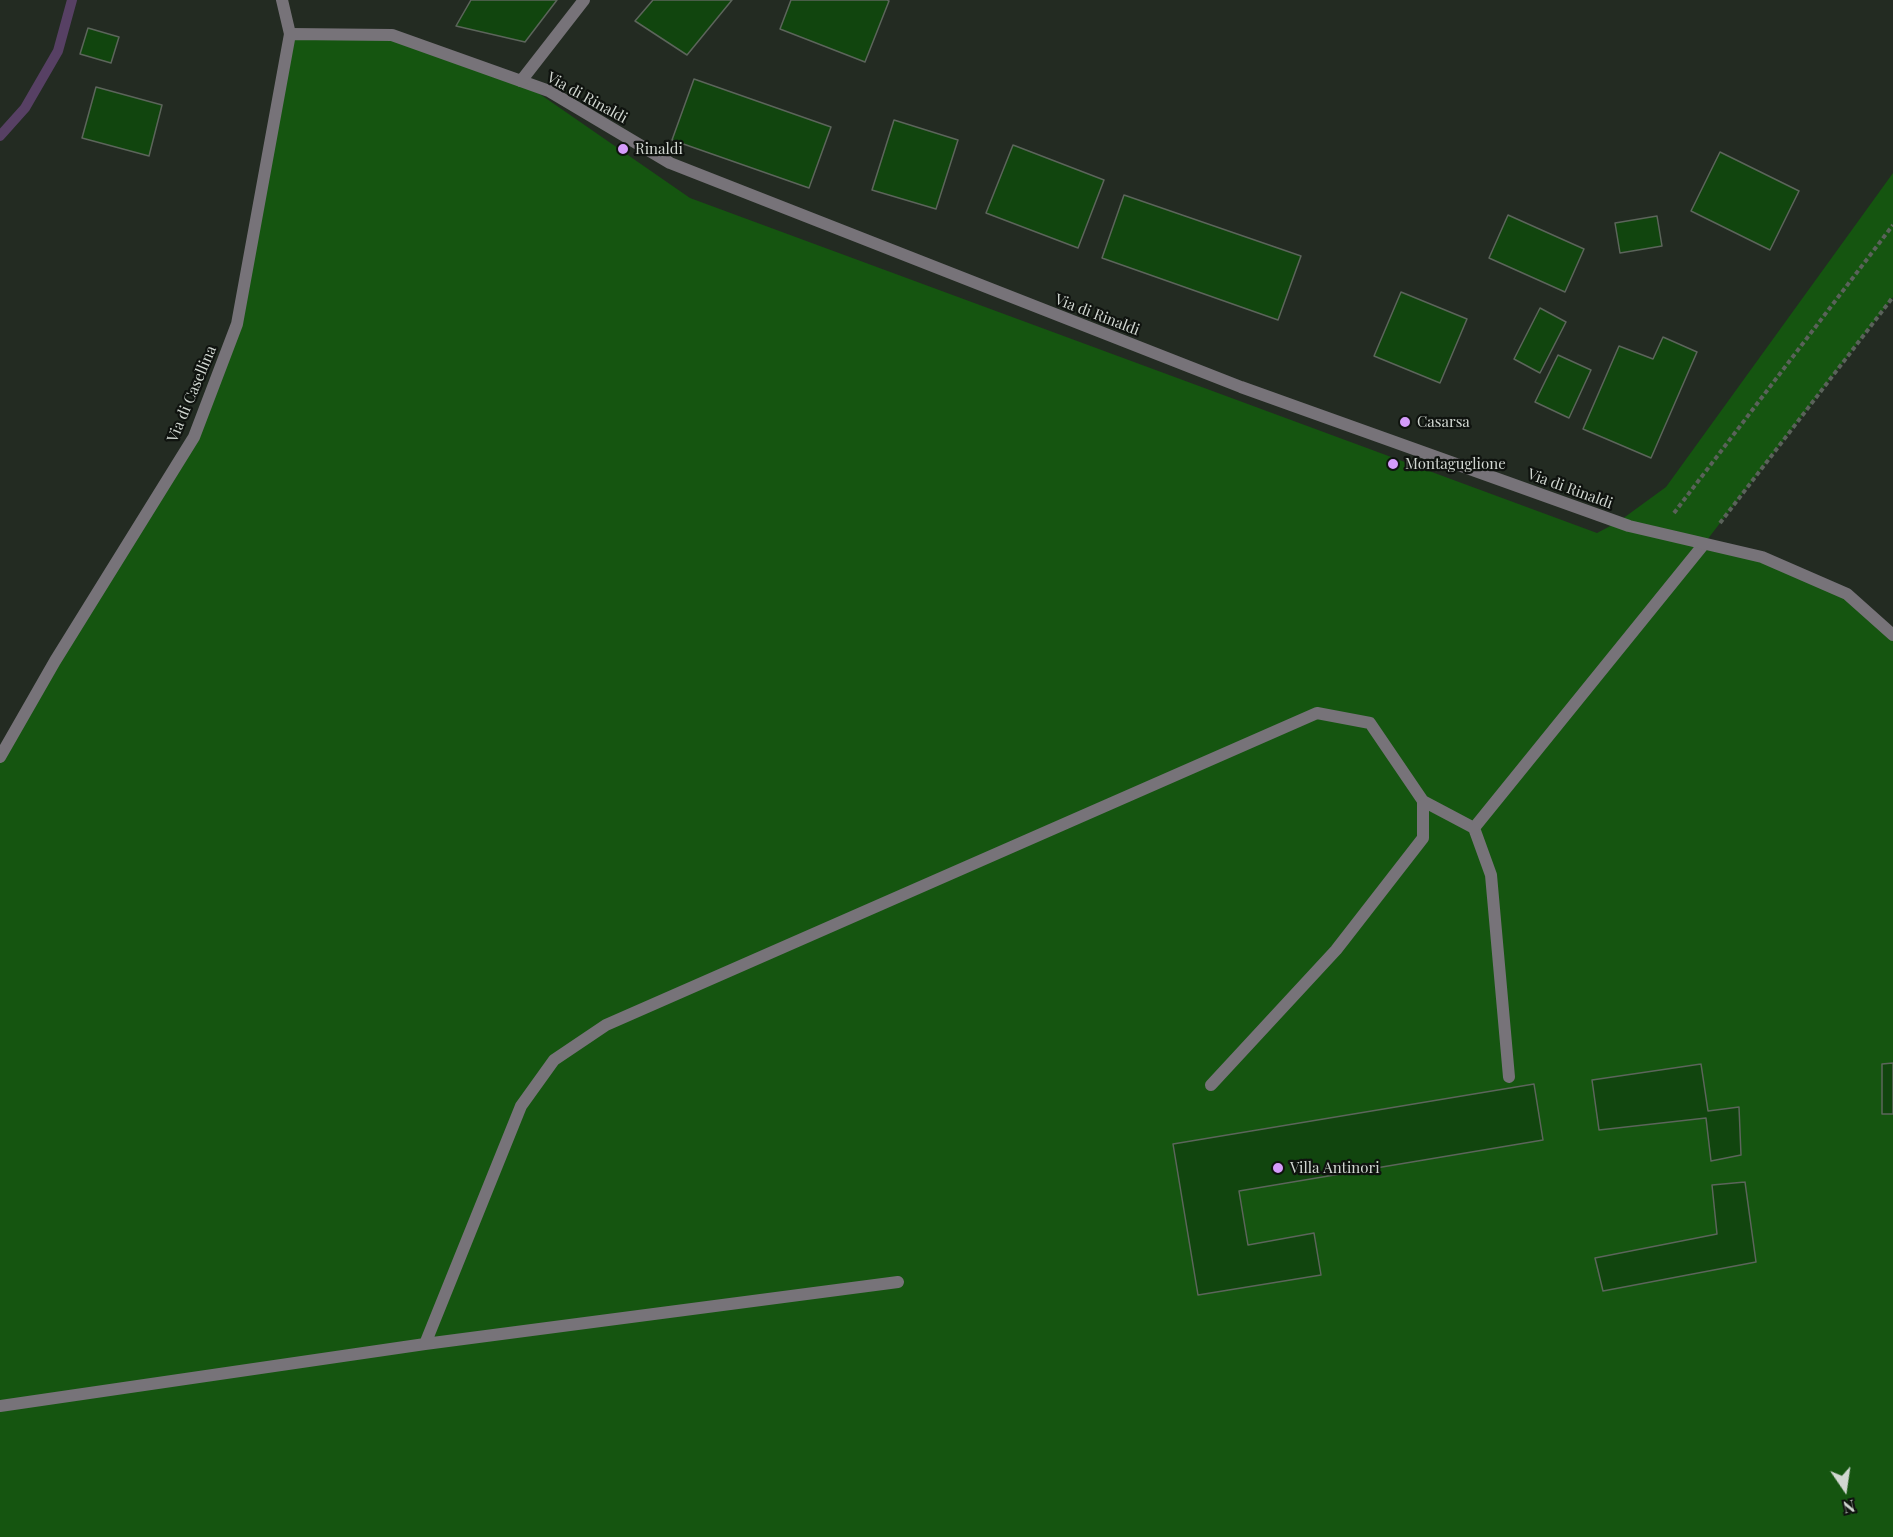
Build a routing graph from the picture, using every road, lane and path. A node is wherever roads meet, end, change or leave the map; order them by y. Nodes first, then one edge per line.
1 (282, 0) edge
2 (584, 0) edge
3 (290, 34) junction
4 (520, 81) junction
5 (1893, 225) edge
6 (1893, 297) edge
7 (1659, 533) junction
8 (1704, 544) junction
9 (1893, 635) edge
10 (0, 757) edge
11 (1423, 801) junction
12 (1474, 828) junction
13 (1509, 1077) dead end
14 (1210, 1085) dead end
15 (898, 1282) dead end
16 (425, 1344) junction
17 (0, 1406) edge

1 - 3 street
2 - 4 street
3 - 4 street, Via di Rinaldi
3 - 10 street, Via di Casellina
4 - 7 street, Via di Rinaldi
5 - 7 path
6 - 8 path
7 - 8 street, Via di Rinaldi
8 - 9 street, Via di Rinaldi
8 - 12 street
11 - 12 street
11 - 14 street
11 - 16 street
12 - 13 street
15 - 16 street
16 - 17 street

